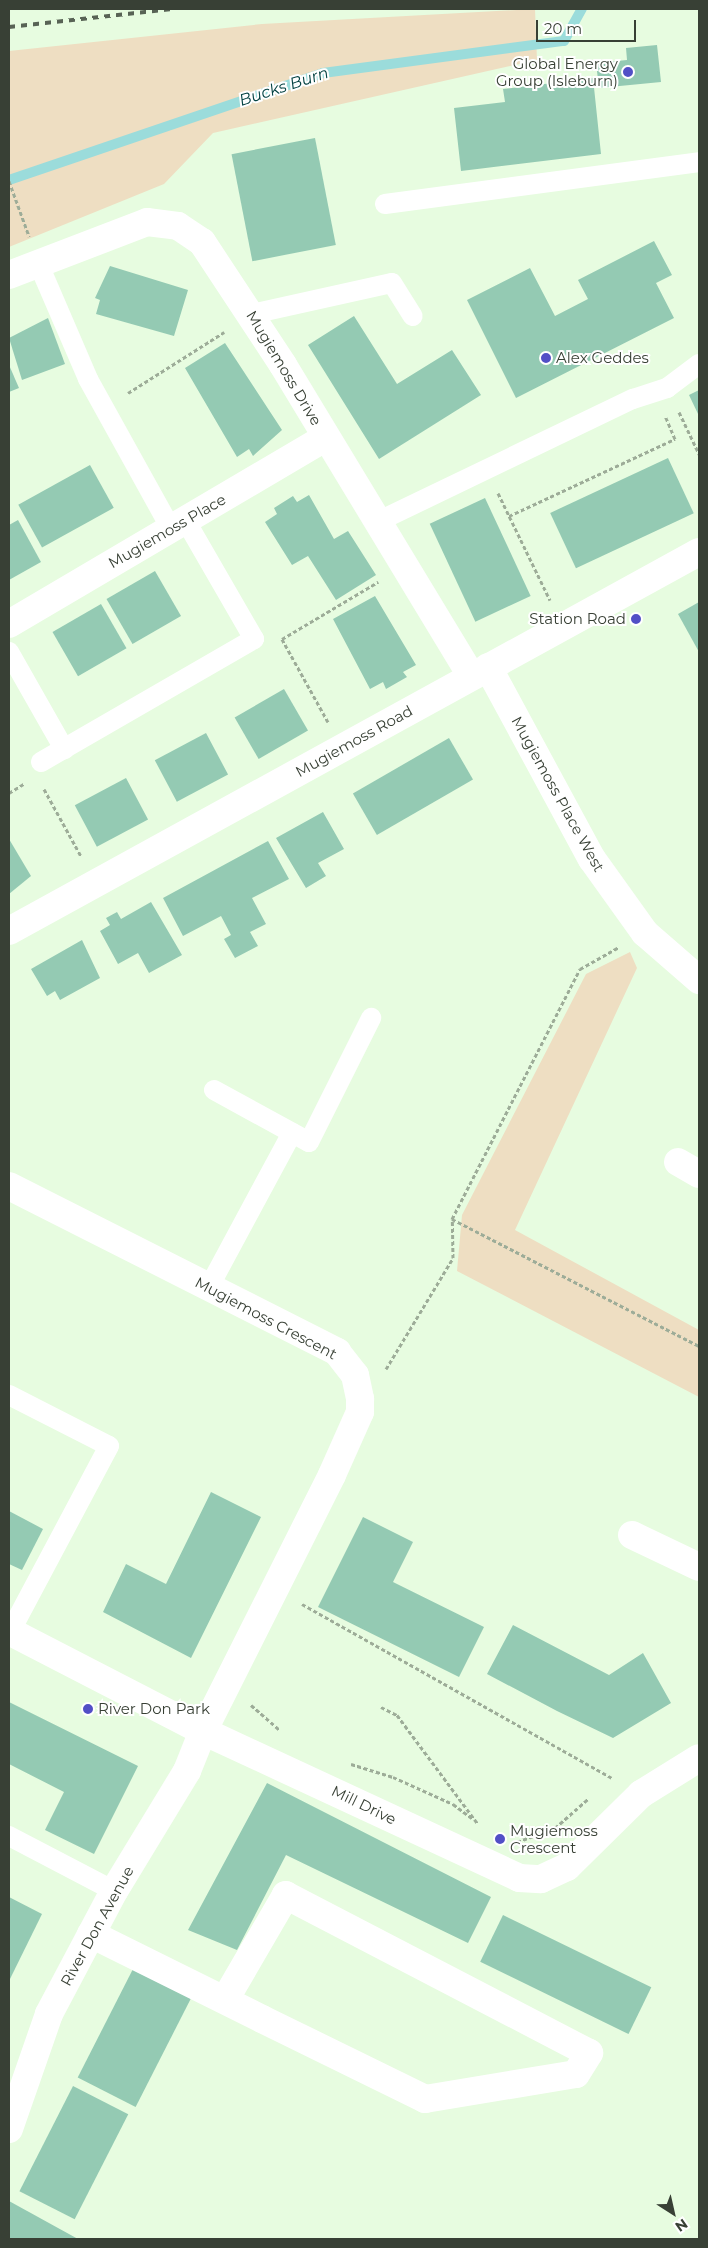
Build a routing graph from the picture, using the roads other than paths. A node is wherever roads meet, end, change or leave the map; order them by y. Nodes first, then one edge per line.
1 (699, 162) edge
2 (386, 204) dead end
3 (39, 265) junction
4 (9, 275) edge
5 (252, 314) junction
6 (413, 316) dead end
7 (699, 364) edge
8 (326, 438) junction
9 (377, 522) junction
10 (179, 525) junction
11 (699, 552) edge
12 (9, 624) edge
13 (9, 652) edge
14 (480, 671) junction
15 (64, 749) junction
16 (41, 762) road end
17 (9, 931) edge
18 (699, 980) edge
19 (371, 1018) dead end
20 (214, 1090) dead end
21 (292, 1133) junction
22 (9, 1186) edge
23 (209, 1287) junction
24 (9, 1396) edge
25 (632, 1535) dead end
26 (699, 1567) edge
27 (10, 1632) edge
28 (203, 1731) junction
29 (699, 1758) edge
30 (9, 1836) edge
31 (114, 1891) junction
32 (91, 1934) junction
33 (225, 2000) junction
34 (9, 2129) edge

1 - 2 lane
3 - 4 street, Mugiemoss Drive
3 - 5 street, Mugiemoss Drive
3 - 10 lane
5 - 6 lane
5 - 8 street, Mugiemoss Drive
7 - 9 lane
8 - 9 street, Mugiemoss Drive
8 - 10 street, Mugiemoss Place
9 - 14 street, Mugiemoss Drive
10 - 12 street, Mugiemoss Place
10 - 15 lane
11 - 14 street, Mugiemoss Road
13 - 15 lane
14 - 17 street, Mugiemoss Road
14 - 18 street, Mugiemoss Place West
15 - 16 lane
19 - 21 lane
20 - 21 lane
21 - 23 lane
22 - 23 street, Mugiemoss Crescent
23 - 28 street, Mugiemoss Crescent
24 - 27 lane
25 - 26 street
27 - 28 street, Mill Drive
28 - 29 street, Mill Drive
28 - 31 street, River Don Avenue
30 - 31 lane
31 - 32 street, River Don Avenue
32 - 33 street
32 - 34 street, River Don Avenue
33 - 33 street

